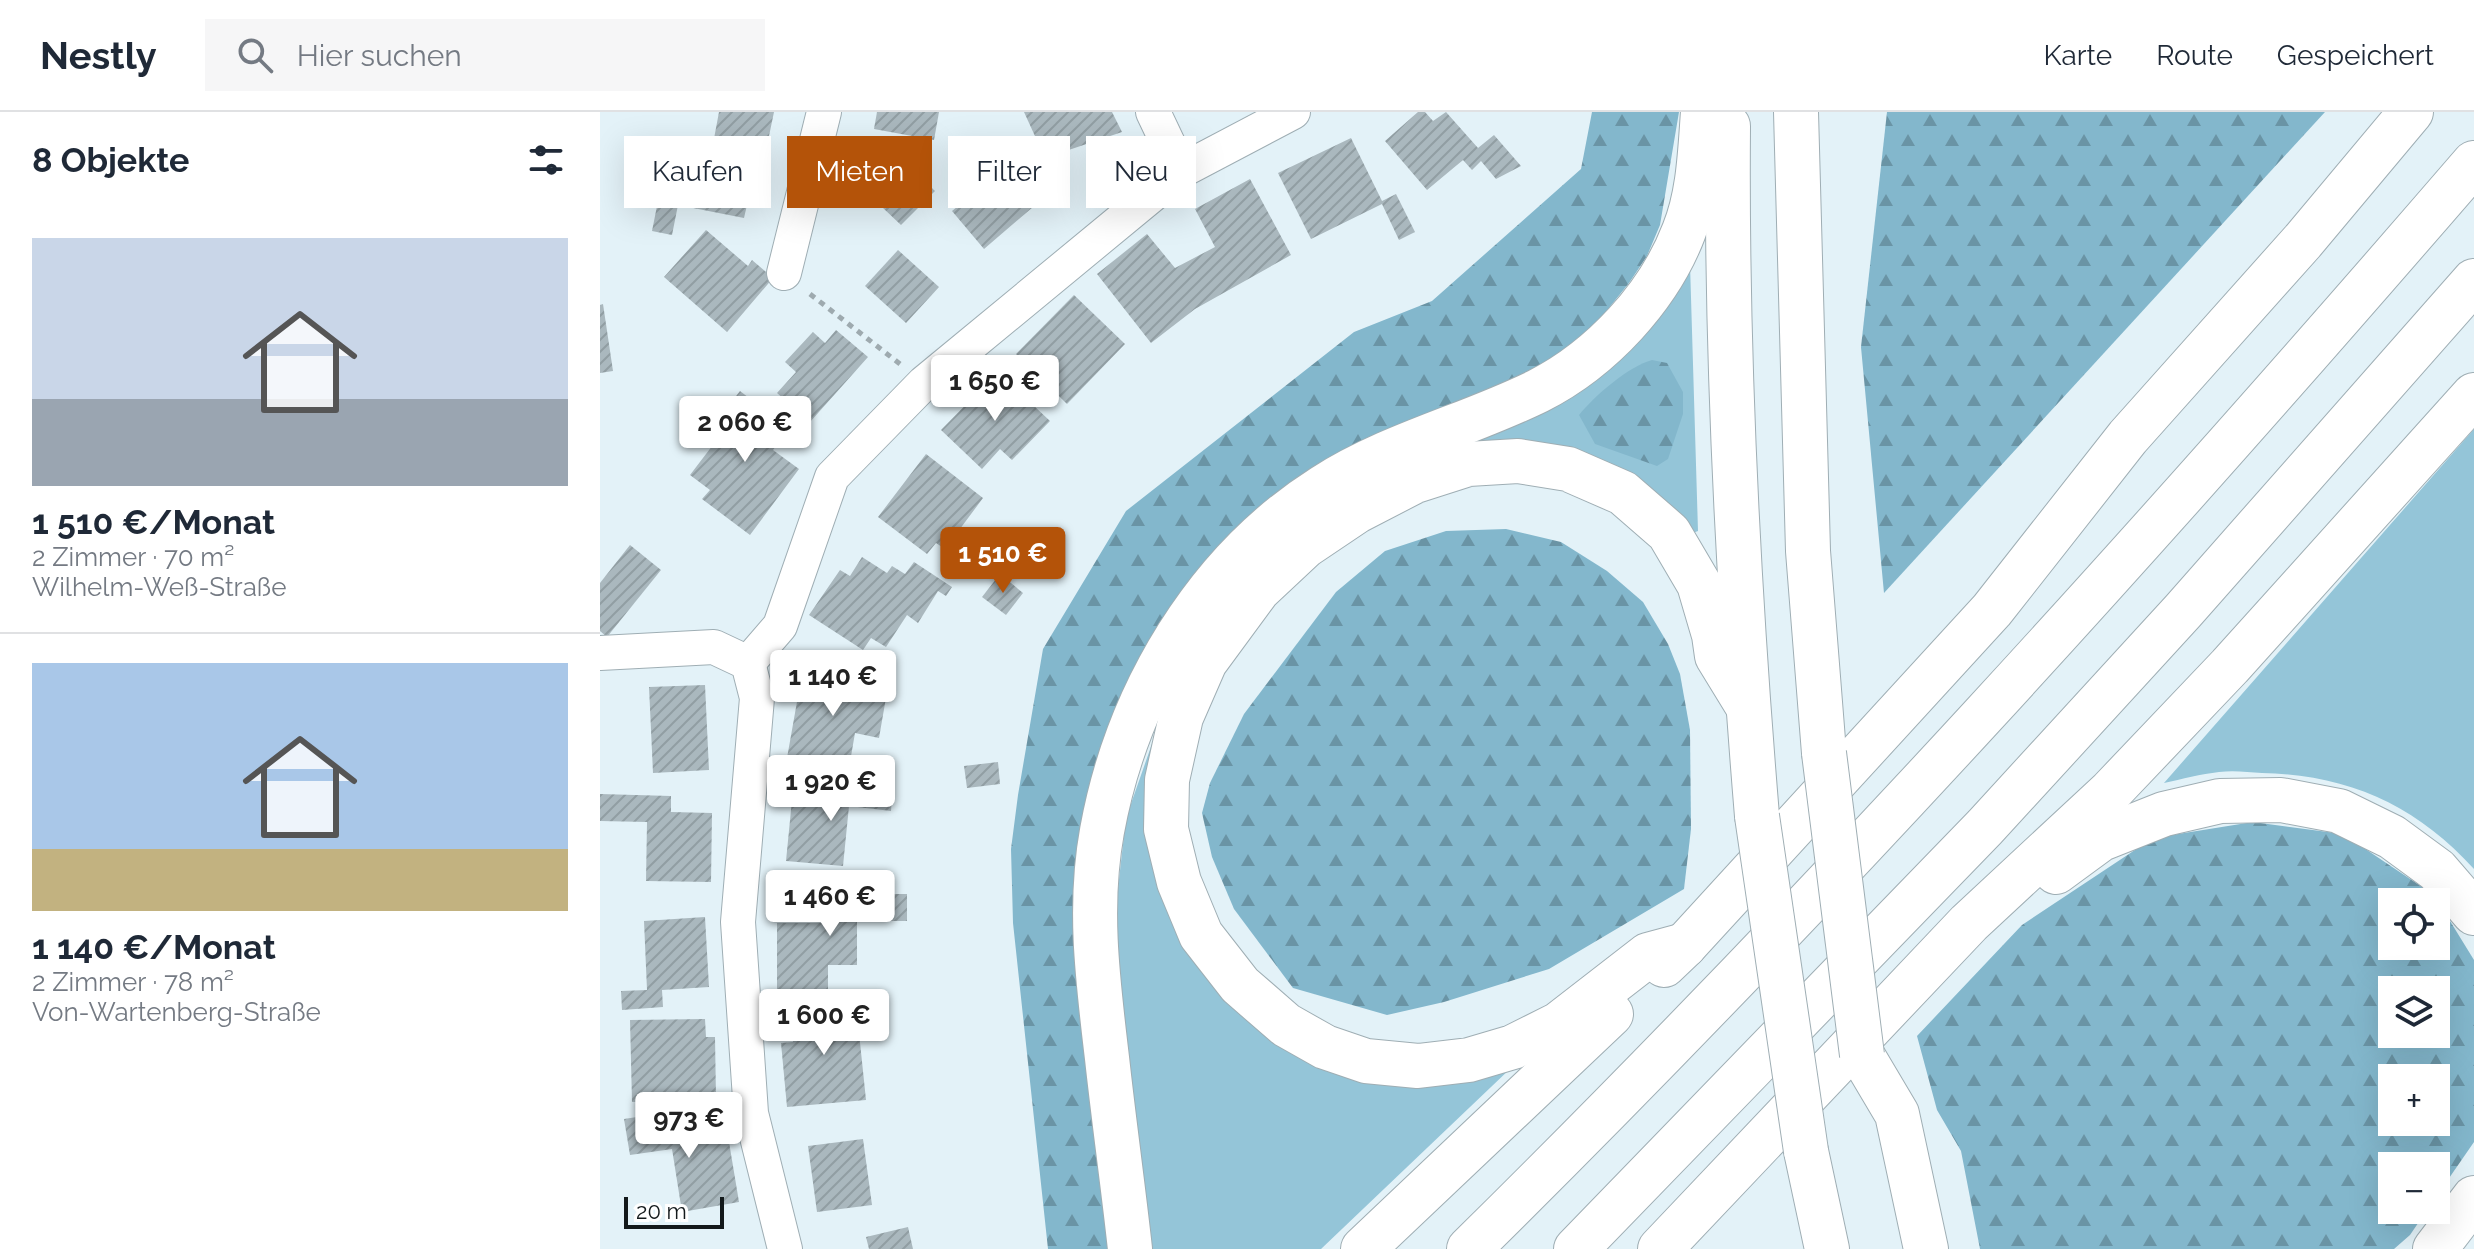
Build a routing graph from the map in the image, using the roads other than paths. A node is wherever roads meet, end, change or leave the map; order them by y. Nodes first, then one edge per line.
1 (824, 112) edge
2 (1153, 112) edge
3 (1293, 112) edge
4 (1703, 112) edge
5 (1728, 112) edge
6 (1796, 112) edge
7 (2385, 112) edge
8 (2411, 112) edge
9 (1164, 136) edge
10 (1196, 163) edge
11 (2474, 163) edge
12 (2341, 195) junction
13 (1136, 208) edge
14 (784, 273) road end
15 (2474, 281) edge
16 (2474, 395) edge
17 (600, 653) edge
18 (748, 663) junction
19 (1747, 705) junction
20 (2474, 913) edge
21 (1969, 923) junction
22 (1685, 945) junction
23 (1864, 1070) junction
24 (2474, 1198) edge
25 (785, 1249) edge
26 (1130, 1249) edge
27 (1363, 1249) edge
28 (1469, 1249) edge
29 (1576, 1249) edge
30 (1660, 1249) edge
31 (1827, 1249) edge
32 (1898, 1249) edge
33 (1926, 1249) edge
34 (2435, 1249) edge

1 - 14 street
2 - 9 street
3 - 10 street
4 - 26 highway
5 - 19 highway
6 - 23 highway, bridge
7 - 12 highway
8 - 12 highway
11 - 28 highway
12 - 22 highway
13 - 18 street
15 - 29 highway
16 - 21 highway
17 - 18 street
18 - 25 street
19 - 22 highway
19 - 31 highway, bridge
20 - 21 highway
21 - 30 highway
22 - 27 highway
23 - 32 highway
23 - 33 highway
24 - 34 highway

